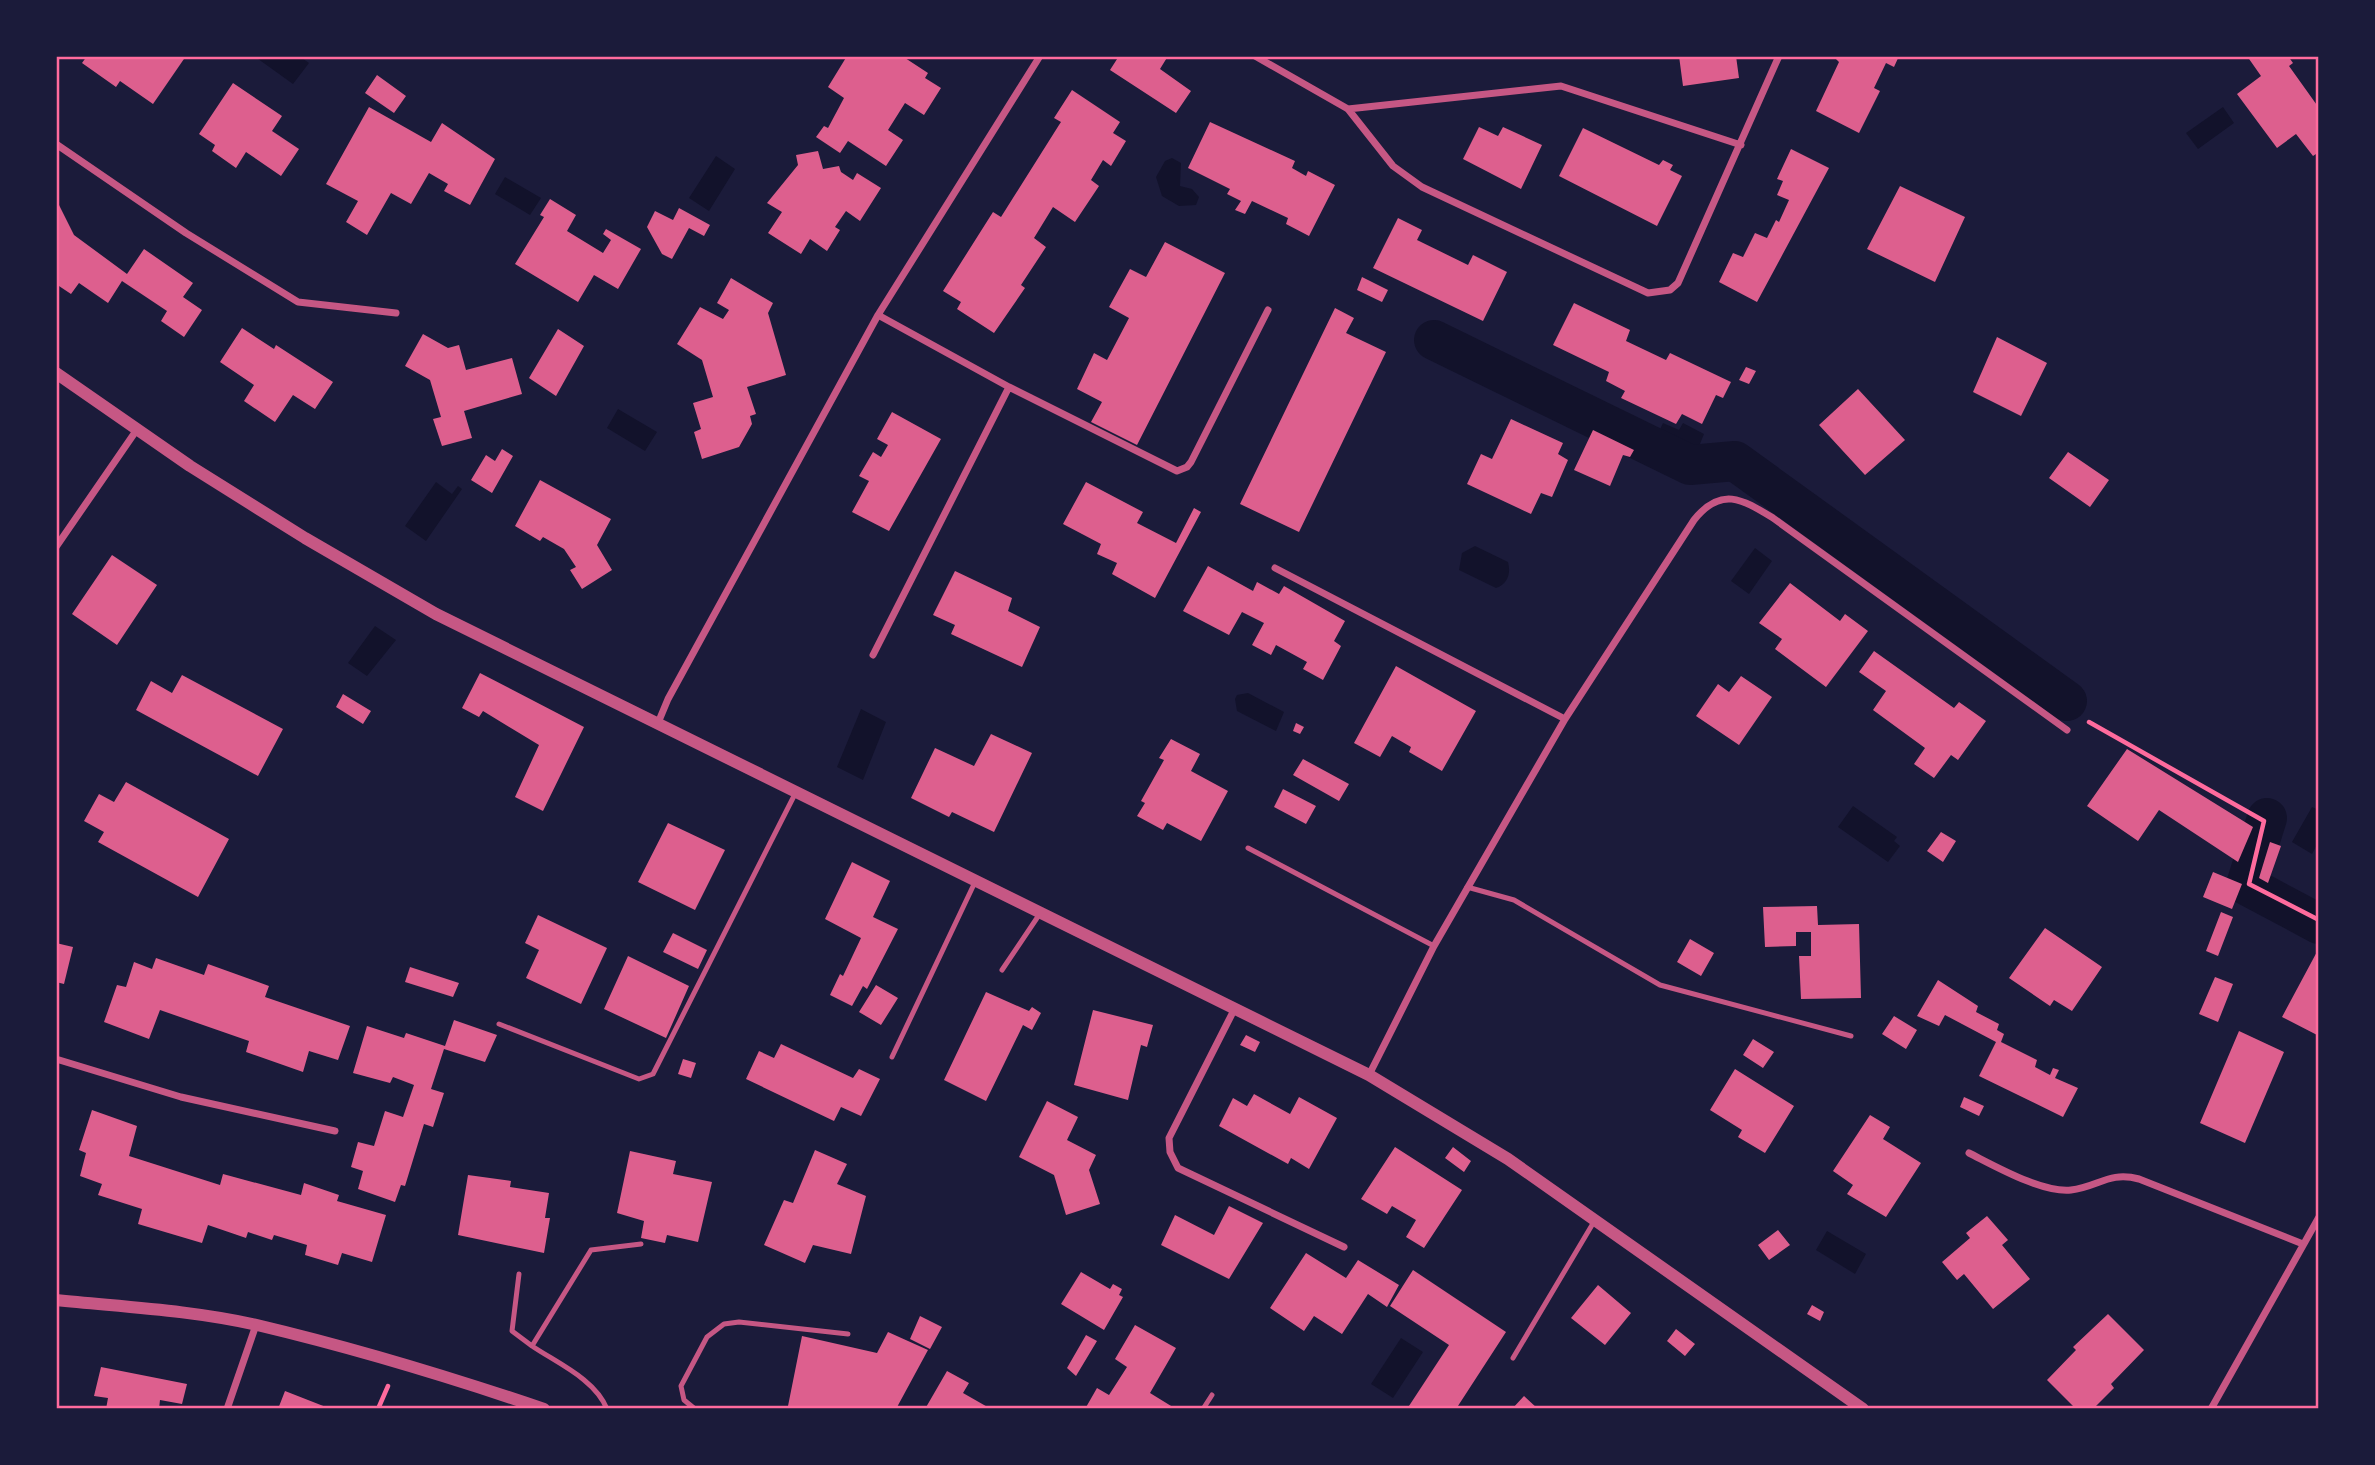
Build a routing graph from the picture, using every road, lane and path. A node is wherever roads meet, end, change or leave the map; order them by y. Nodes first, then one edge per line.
1 (1041, 56) edge
2 (1255, 56) edge
3 (1779, 56) edge
4 (1348, 108) junction
5 (56, 144) edge
6 (1741, 145) junction
7 (1268, 310) dead end
8 (396, 313) dead end
9 (878, 315) junction
10 (56, 373) edge
11 (1009, 387) junction
12 (138, 428) junction
13 (56, 547) edge
14 (1275, 568) dead end
15 (873, 655) dead end
16 (1565, 719) junction
17 (658, 723) junction
18 (2067, 730) joint
19 (796, 792) junction
20 (1248, 848) dead end
21 (976, 880) junction
22 (1467, 887) junction
23 (1041, 912) junction
24 (2319, 920) edge
25 (1434, 946) junction
26 (1002, 970) dead end
27 (1235, 1007) junction
28 (499, 1024) dead end
29 (1851, 1036) dead end
30 (892, 1058) dead end
31 (56, 1059) edge
32 (1369, 1075) junction
33 (335, 1131) dead end
34 (1969, 1153) dead end
35 (2319, 1217) edge
36 (1595, 1220) junction
37 (641, 1244) dead end
38 (2302, 1244) junction
39 (1344, 1247) dead end
40 (519, 1274) dead end
41 (56, 1300) edge
42 (256, 1325) junction
43 (848, 1334) dead end
44 (532, 1346) junction
45 (1513, 1358) dead end
46 (1212, 1395) dead end
47 (227, 1409) edge
48 (544, 1409) edge
49 (607, 1409) edge
50 (695, 1409) edge
51 (1203, 1409) edge
52 (1863, 1409) edge
53 (2211, 1409) edge

1 - 9 street
2 - 4 street
3 - 6 street
4 - 6 street
4 - 6 street
5 - 8 street
7 - 11 street
9 - 11 street
9 - 17 street
10 - 12 street
11 - 15 street
12 - 13 street
12 - 17 street
14 - 16 street
16 - 18 street
16 - 22 street
17 - 19 street
18 - 24 path
19 - 21 street
19 - 28 lane
20 - 25 lane
21 - 23 street
21 - 30 lane
22 - 25 street
22 - 29 lane
23 - 26 lane
23 - 27 street
25 - 32 street
27 - 32 street
27 - 39 street
31 - 33 street
32 - 36 street
34 - 38 street
35 - 38 street
36 - 45 lane
36 - 52 street
37 - 44 lane
38 - 53 street
40 - 44 lane
41 - 42 street
42 - 47 street
42 - 48 street
43 - 50 lane
44 - 49 lane
46 - 51 lane

